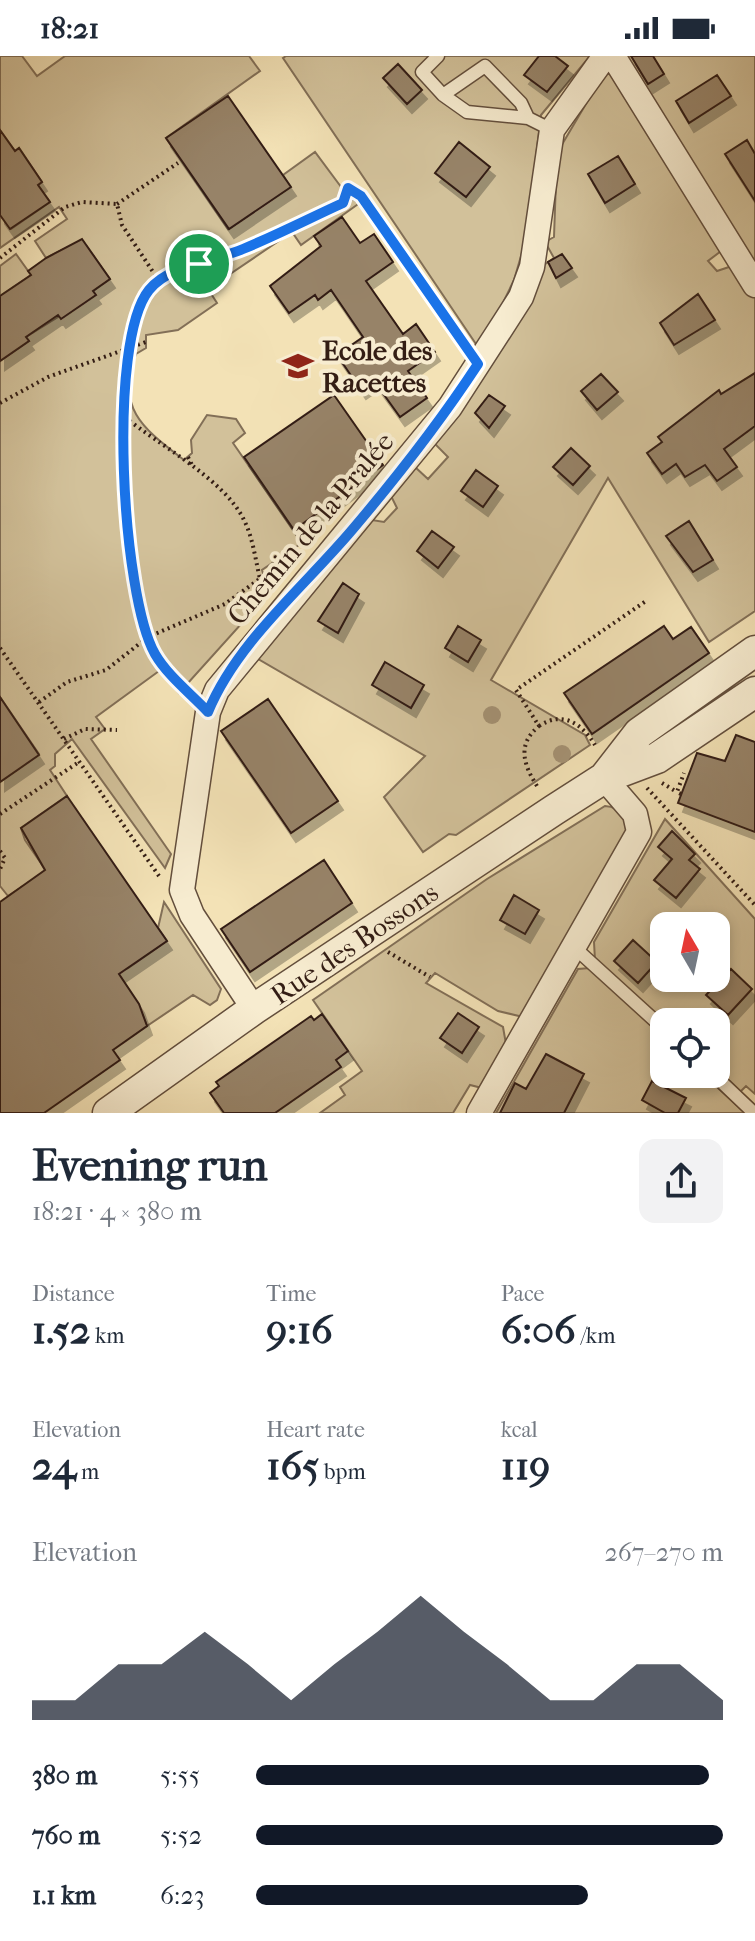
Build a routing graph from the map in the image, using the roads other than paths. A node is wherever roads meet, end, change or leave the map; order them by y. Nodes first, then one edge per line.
1 (438, 56) edge
2 (605, 56) edge
3 (613, 56) edge
4 (443, 95) junction
5 (528, 118) junction
6 (552, 130) junction
7 (755, 285) edge
8 (755, 651) edge
9 (755, 692) edge
10 (664, 715) junction
11 (682, 741) junction
12 (604, 778) junction
13 (575, 948) junction
14 (254, 1009) junction
15 (650, 1016) edge
16 (728, 1088) edge
17 (145, 1103) edge
18 (108, 1113) edge
19 (479, 1113) edge
20 (754, 1113) edge

1 - 4 lane
2 - 6 street, Chemin de la Pralée
3 - 7 street
4 - 5 lane
4 - 5 lane
5 - 6 lane
6 - 14 street, Chemin de la Pralée
8 - 10 street, Rue des Bossons
9 - 11 street, Rue des Bossons
10 - 11 street
10 - 12 street, Rue des Bossons
11 - 12 street, Rue des Bossons
12 - 13 street
12 - 14 street, Rue des Bossons
13 - 15 lane
13 - 19 street
14 - 17 street, Rue des Bossons
16 - 20 lane
17 - 18 street, Rue des Bossons

